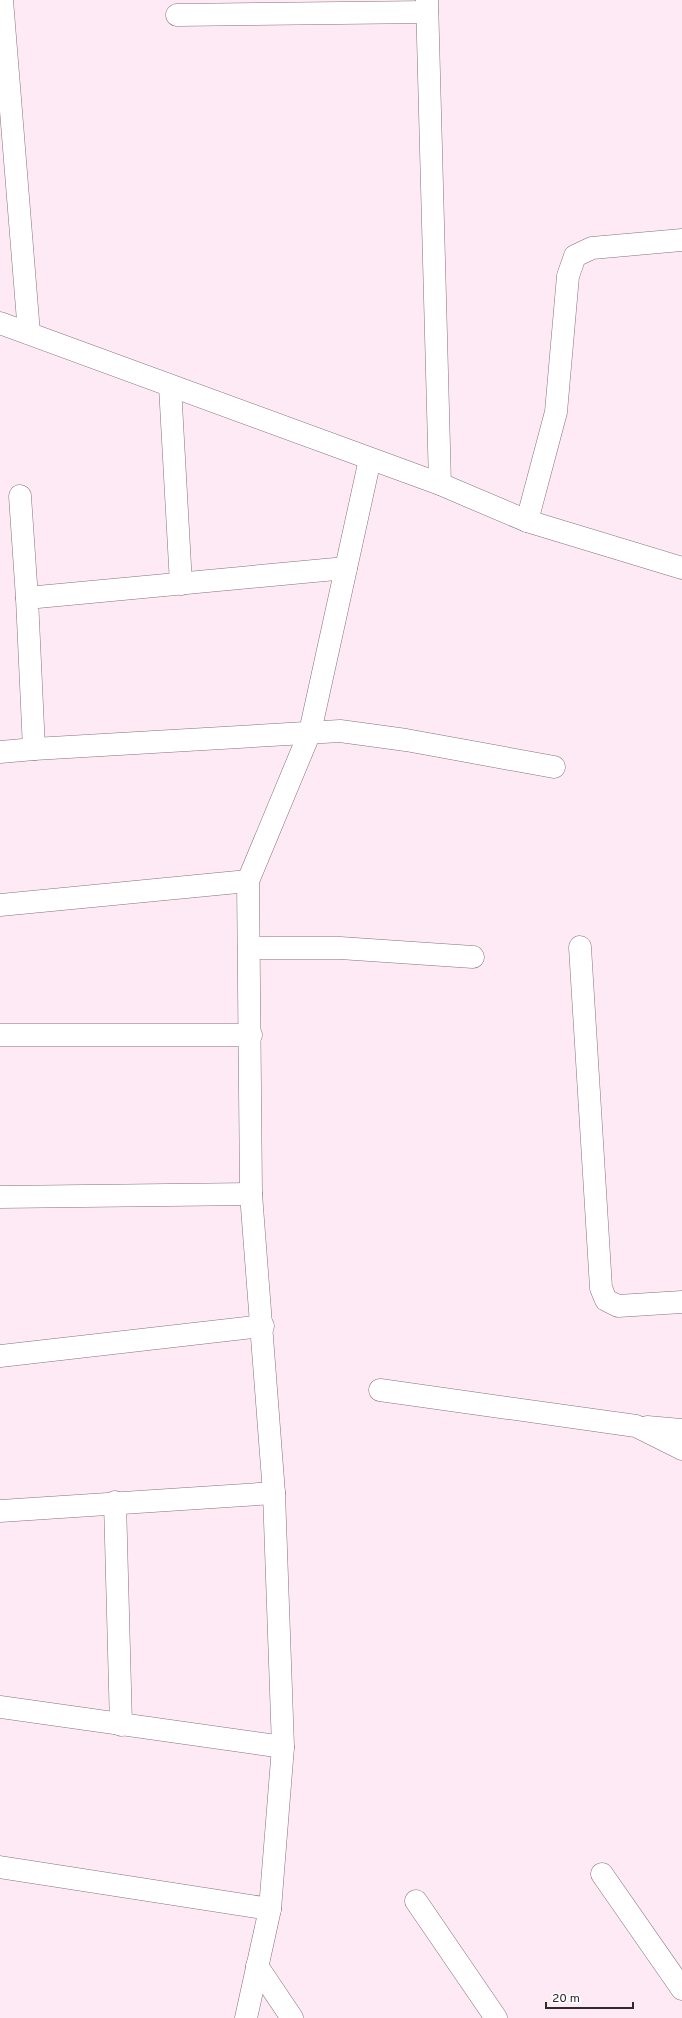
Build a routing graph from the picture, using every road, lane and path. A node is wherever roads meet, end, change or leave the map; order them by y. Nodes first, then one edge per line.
1 (2, 0) edge
2 (427, 6) edge
3 (177, 15) dead end
4 (682, 240) edge
5 (0, 323) edge
6 (29, 334) junction
7 (170, 386) junction
8 (370, 459) junction
9 (440, 484) junction
10 (20, 496) dead end
11 (527, 521) junction
12 (346, 568) junction
13 (682, 568) edge
14 (181, 584) junction
15 (27, 598) junction
16 (310, 732) junction
17 (34, 749) junction
18 (0, 752) edge
19 (554, 767) dead end
20 (248, 881) junction
21 (0, 905) edge
22 (580, 947) dead end
23 (249, 948) junction
24 (473, 958) dead end
25 (0, 1035) edge
26 (250, 1035) junction
27 (252, 1194) junction
28 (0, 1197) edge
29 (682, 1302) edge
30 (263, 1326) junction
31 (0, 1356) edge
32 (380, 1390) dead end
33 (636, 1426) junction
34 (682, 1430) edge
35 (682, 1449) edge
36 (274, 1493) junction
37 (116, 1502) junction
38 (0, 1511) edge
39 (0, 1706) edge
40 (121, 1725) junction
41 (283, 1747) junction
42 (0, 1867) edge
43 (602, 1874) dead end
44 (416, 1901) dead end
45 (270, 1909) junction
46 (257, 1966) junction
47 (682, 1989) edge
48 (246, 2018) edge
49 (292, 2018) edge
50 (496, 2018) edge

1 - 6 street
2 - 3 street
2 - 9 street
4 - 11 street
5 - 6 street
6 - 7 street
7 - 8 street
7 - 14 street
8 - 9 street
8 - 12 street
9 - 11 street
10 - 15 street
11 - 13 street
12 - 14 street
12 - 16 street
14 - 15 street
15 - 17 street
16 - 17 street
16 - 19 street
16 - 20 street
17 - 18 street
20 - 21 street
20 - 23 street
22 - 29 street
23 - 24 street
23 - 26 street
25 - 26 street
26 - 27 street
27 - 28 street
27 - 30 street
30 - 31 street
30 - 36 street
32 - 33 street
33 - 34 street
33 - 35 street
36 - 37 street
36 - 41 street
37 - 38 street
37 - 40 street
39 - 40 street
40 - 41 street
41 - 45 street
42 - 45 street
43 - 47 street
44 - 50 street
45 - 46 street
46 - 48 street
46 - 49 street

